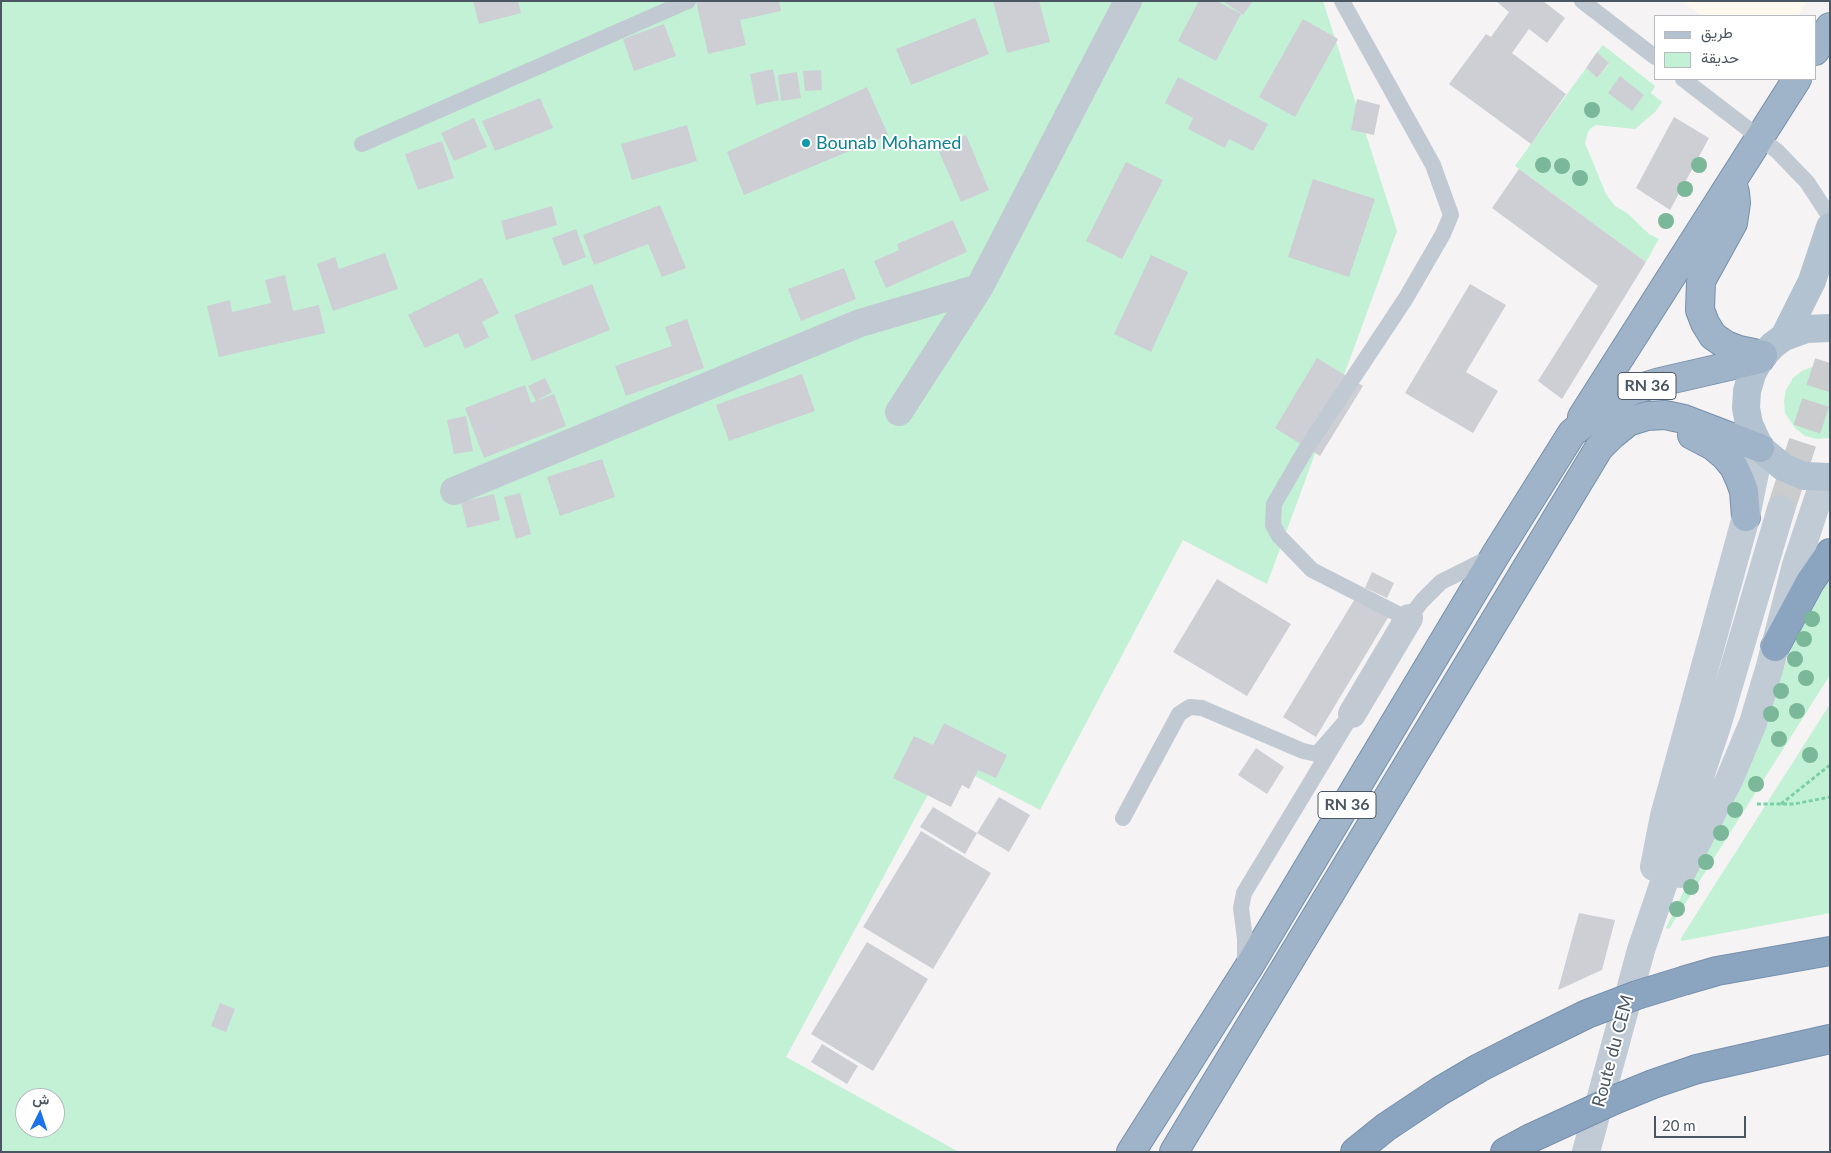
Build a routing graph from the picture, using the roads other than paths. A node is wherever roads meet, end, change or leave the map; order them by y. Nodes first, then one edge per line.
1 (688, 1) edge
2 (1128, 1) edge
3 (1342, 1) edge
4 (1582, 1) edge
5 (1830, 27) edge
6 (1816, 49) edge
7 (1654, 56) edge
8 (1684, 80) edge
9 (1796, 80) edge
10 (1760, 138) junction
11 (362, 144) dead end
12 (1732, 182) junction
13 (1830, 217) edge
14 (1830, 227) edge
15 (979, 288) junction
16 (1830, 328) edge
17 (1784, 337) junction
18 (1761, 357) junction
19 (899, 412) dead end
20 (1572, 433) junction
21 (1760, 448) junction
22 (1589, 463) junction
23 (1828, 477) edge
24 (454, 491) dead end
25 (1781, 509) tunnel mouth
26 (1746, 517) junction
27 (1830, 553) edge
28 (1496, 554) junction
29 (1409, 618) junction
30 (1775, 647) junction
31 (1352, 714) junction
32 (1123, 818) dead end
33 (1830, 936) edge
34 (1641, 950) junction
35 (1830, 952) edge
36 (1717, 971) junction
37 (1239, 983) junction
38 (1830, 1039) edge
39 (1131, 1152) edge
40 (1174, 1152) edge
41 (1355, 1152) edge
42 (1505, 1152) edge
43 (1586, 1152) edge

1 - 11 lane
2 - 15 street
3 - 29 lane
4 - 7 lane
5 - 6 highway
8 - 10 lane
9 - 10 highway
10 - 12 highway
10 - 13 lane
12 - 18 highway
12 - 20 highway
14 - 17 main road
15 - 19 street
15 - 24 street
16 - 17 main road
17 - 18 main road
18 - 20 highway, RN 36
18 - 21 main road
20 - 28 highway, RN 36
21 - 22 highway, RN 36
21 - 23 main road
21 - 26 main road
22 - 26 highway
22 - 40 highway, RN 36
23 - 30 main road
25 - 34 main road
26 - 34 main road
27 - 30 highway
28 - 29 lane
28 - 37 highway, RN 36
29 - 31 street
30 - 34 main road
31 - 32 lane
31 - 37 lane
33 - 36 highway
34 - 43 main road, Route du CEM
35 - 36 highway
36 - 41 highway, bridge
37 - 39 highway, RN 36
38 - 42 highway, bridge

